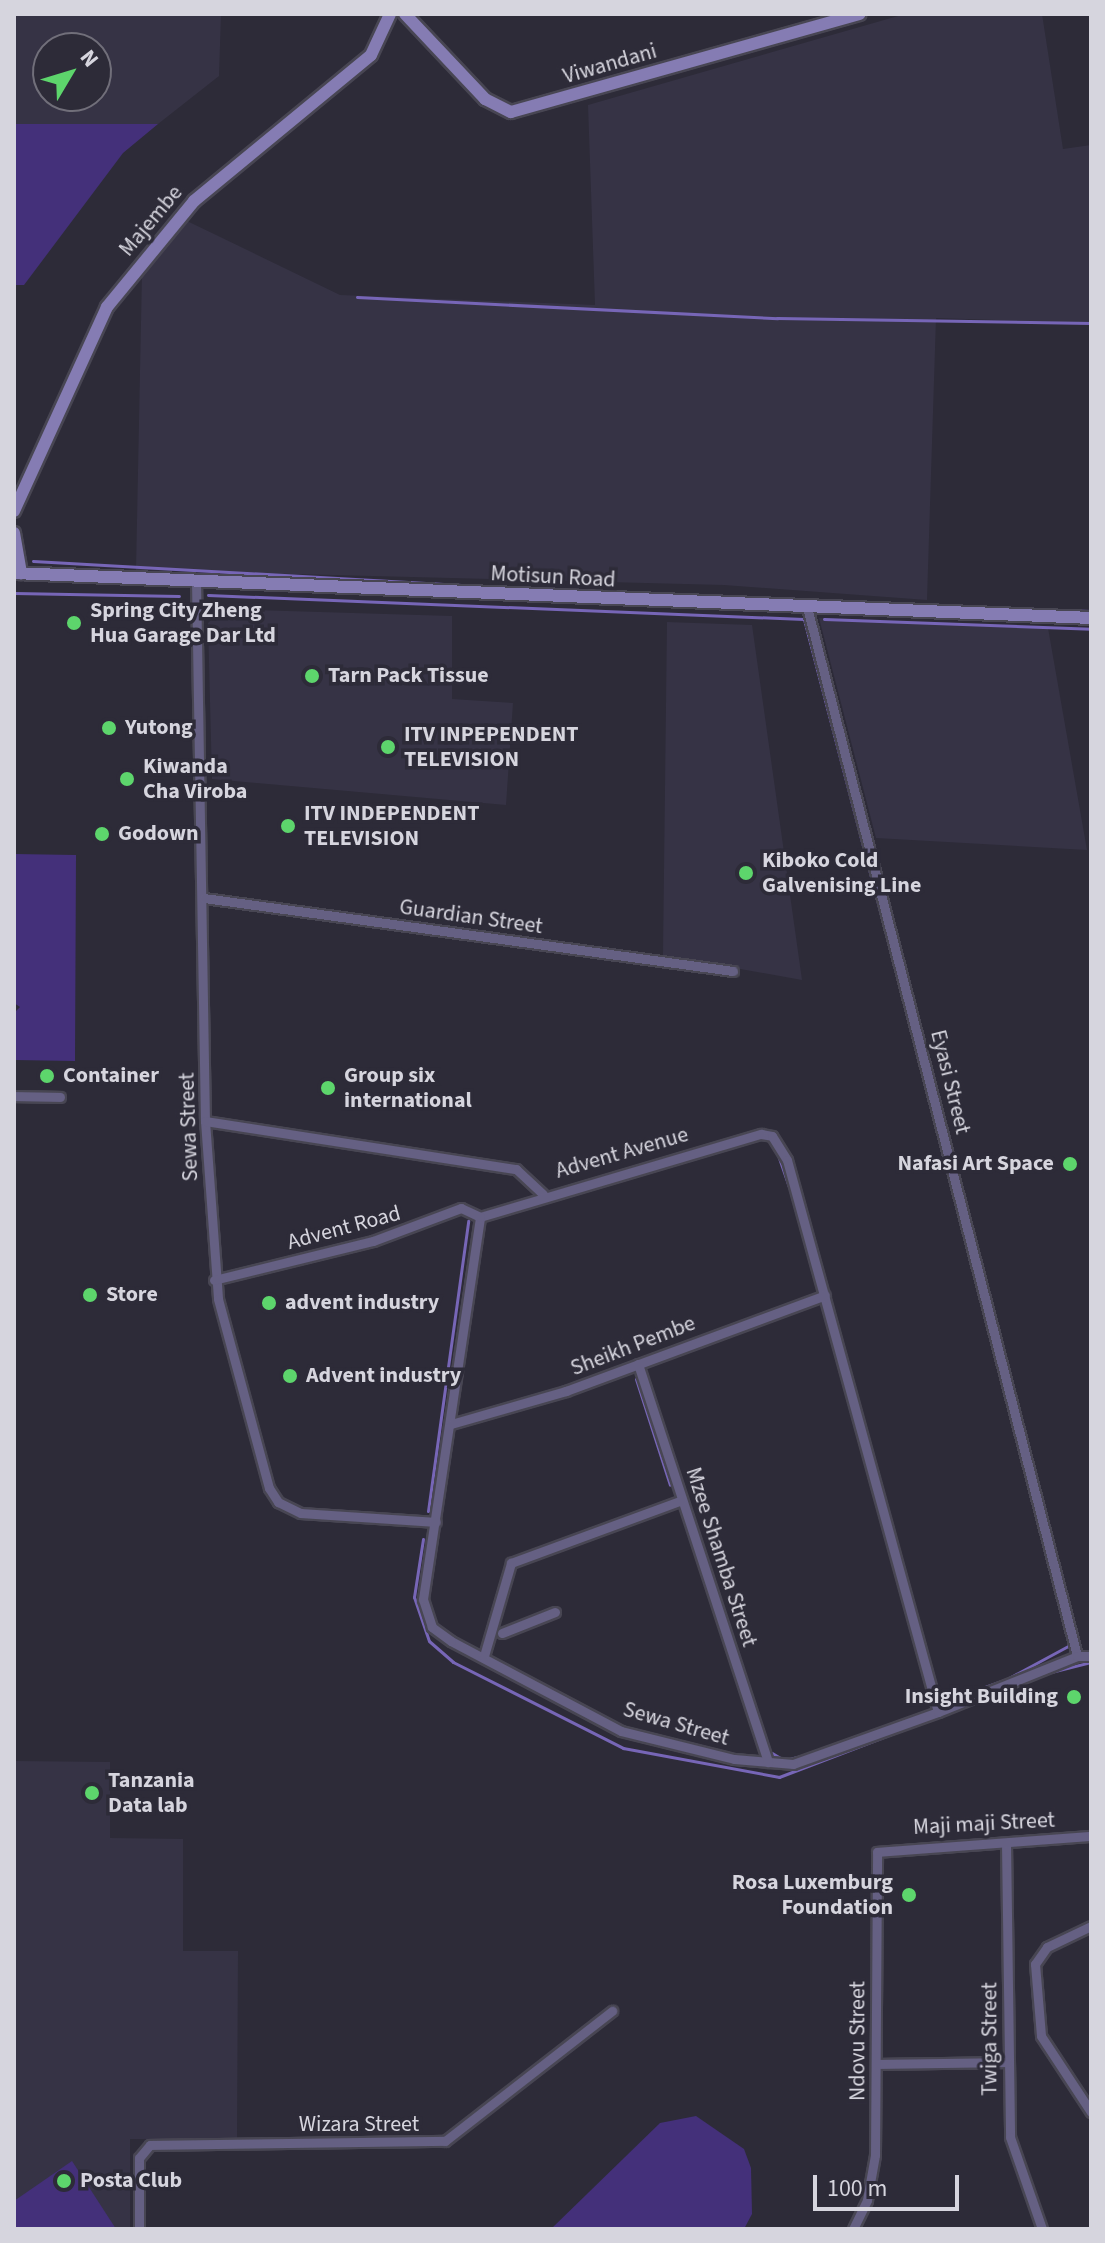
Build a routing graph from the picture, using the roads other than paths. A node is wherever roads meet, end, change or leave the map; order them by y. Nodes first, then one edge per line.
1 (390, 14) edge
2 (405, 14) edge
3 (860, 14) edge
4 (14, 511) edge
5 (14, 533) edge
6 (18, 573) edge
7 (196, 580) junction
8 (808, 611) junction
9 (1091, 618) edge
10 (204, 898) junction
11 (733, 971) dead end
12 (14, 1096) edge
13 (60, 1097) dead end
14 (205, 1121) junction
15 (543, 1194) junction
16 (480, 1217) junction
17 (214, 1280) junction
18 (825, 1295) junction
19 (638, 1364) junction
20 (451, 1424) junction
21 (682, 1500) junction
22 (436, 1522) junction
23 (555, 1612) dead end
24 (502, 1633) dead end
25 (484, 1656) junction
26 (1077, 1656) junction
27 (1091, 1656) edge
28 (938, 1712) junction
29 (768, 1762) junction
30 (1091, 1836) edge
31 (1006, 1843) junction
32 (879, 1850) joint
33 (1091, 1926) edge
34 (612, 2011) dead end
35 (1007, 2062) junction
36 (878, 2064) junction
37 (1091, 2112) edge
38 (139, 2229) edge
39 (853, 2229) edge
40 (1042, 2229) edge

1 - 4 street, Majembe
2 - 3 street, Viwandani
5 - 6 street
6 - 7 street, Motisun Road
7 - 8 street, Motisun Road
7 - 10 street, Sewa Street
8 - 9 street, Motisun Road
8 - 26 street, Eyasi Street
10 - 11 street, Guardian Street
10 - 14 street, Sewa Street
12 - 13 street
14 - 15 street
14 - 17 street, Sewa Street
15 - 16 street, Advent Avenue
15 - 18 street, Advent Avenue
16 - 17 street, Advent Road
16 - 20 street, Sewa Street
17 - 22 street, Sewa Street
18 - 19 street, Sheikh Pembe
18 - 28 street
19 - 20 street, Sheikh Pembe
19 - 21 street, Mzee Shamba Street
20 - 22 street, Sewa Street
21 - 25 street
21 - 29 street, Mzee Shamba Street
22 - 25 street, Sewa Street
23 - 24 street
25 - 29 street, Sewa Street
26 - 27 street, Sewa Street
26 - 28 street, Sewa Street
28 - 29 street, Sewa Street
30 - 31 street, Maji maji Street
31 - 32 street, Maji maji Street
31 - 35 street, Twiga Street
32 - 36 street, Ndovu Street
33 - 37 street
34 - 38 street, Wizara Street
35 - 36 street
35 - 40 street, Twiga Street
36 - 39 street, Ndovu Street

